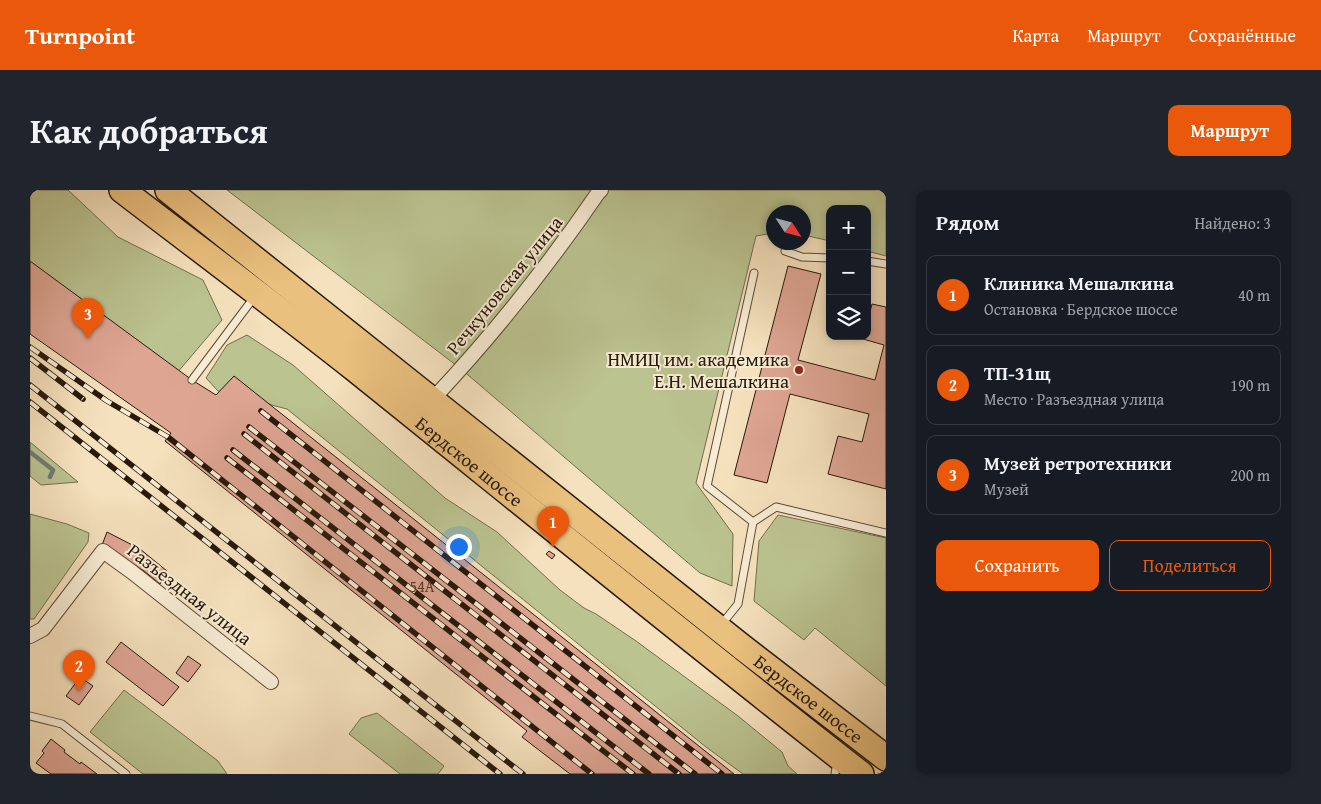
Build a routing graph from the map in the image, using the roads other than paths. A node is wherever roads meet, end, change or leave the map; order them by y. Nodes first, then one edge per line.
1 (122, 190) edge
2 (168, 190) edge
3 (601, 190) edge
4 (785, 251) dead end
5 (826, 258) edge
6 (871, 262) edge
7 (886, 264) edge
8 (754, 273) dead end
9 (257, 294) junction
10 (192, 380) dead end
11 (432, 400) junction
12 (753, 522) junction
13 (886, 533) edge
14 (719, 627) junction
15 (30, 636) edge
16 (271, 682) dead end
17 (30, 716) edge
18 (886, 758) edge
19 (836, 765) edge
20 (126, 774) edge
21 (861, 774) edge

1 - 9 highway, Бердское шоссе
2 - 11 highway, Бердское шоссе
3 - 11 street, Речкуновская улица
4 - 5 lane
6 - 7 lane
8 - 12 lane
9 - 10 lane
9 - 19 highway, Бердское шоссе
11 - 14 highway, Бердское шоссе
12 - 13 lane
12 - 14 lane
14 - 18 highway, Бердское шоссе
15 - 16 street, Разъездная улица
17 - 20 lane
19 - 21 highway, Бердское шоссе

